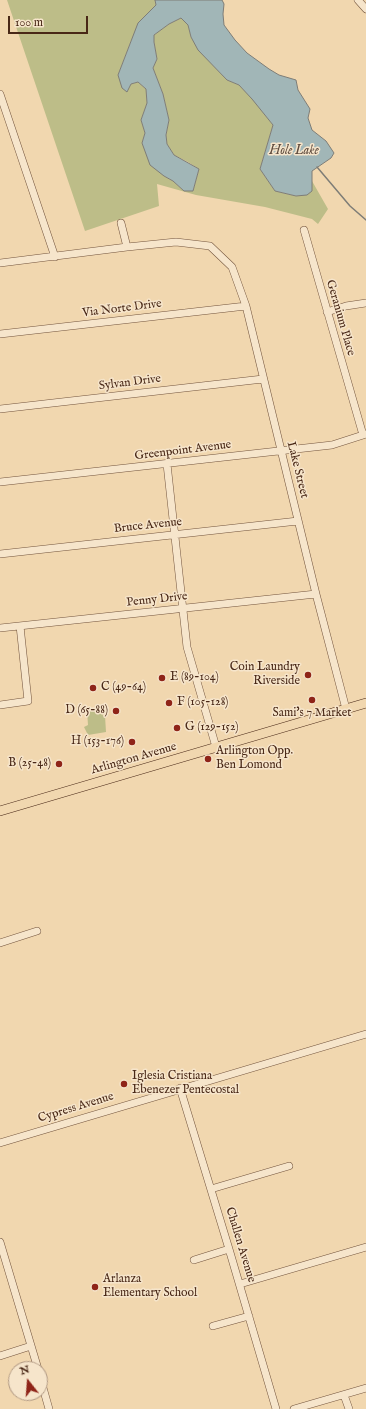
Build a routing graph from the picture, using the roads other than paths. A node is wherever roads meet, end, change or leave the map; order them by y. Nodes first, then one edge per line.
1 (358, 0) edge
2 (366, 9) edge
3 (0, 94) edge
4 (121, 223) dead end
5 (304, 230) dead end
6 (127, 247) junction
7 (55, 257) junction
8 (0, 263) edge
9 (366, 303) edge
10 (246, 306) junction
11 (327, 312) junction
12 (0, 334) edge
13 (263, 379) junction
14 (0, 409) edge
15 (364, 434) edge
16 (281, 450) junction
17 (167, 464) junction
18 (0, 482) edge
19 (298, 521) junction
20 (174, 534) junction
21 (0, 554) edge
22 (316, 594) junction
23 (182, 608) junction
24 (20, 626) junction
25 (0, 628) edge
26 (366, 703) edge
27 (0, 704) edge
28 (346, 709) junction
29 (216, 747) junction
30 (0, 811) edge
31 (37, 931) dead end
32 (0, 943) edge
33 (366, 1034) edge
34 (180, 1088) junction
35 (0, 1143) edge
36 (289, 1166) dead end
37 (211, 1189) junction
38 (0, 1242) edge
39 (366, 1247) edge
40 (229, 1249) junction
41 (194, 1260) dead end
42 (240, 1284) junction
43 (249, 1316) junction
44 (213, 1326) dead end
45 (31, 1346) junction
46 (0, 1356) edge
47 (36, 1361) edge
48 (366, 1388) edge
49 (344, 1395) junction
50 (276, 1409) edge
51 (294, 1409) edge
52 (349, 1409) edge

1 - 2 street
3 - 7 street
4 - 6 street
5 - 11 street, Geranium Place
6 - 7 street
6 - 10 street, Lake Street
7 - 8 street
9 - 11 street
10 - 12 street, Via Norte Drive
10 - 13 street, Lake Street
11 - 15 street, Geranium Place
13 - 14 street, Sylvan Drive
13 - 16 street, Lake Street
15 - 16 street, Greenpoint Avenue
16 - 17 street, Greenpoint Avenue
16 - 19 street, Lake Street
17 - 18 street, Greenpoint Avenue
17 - 20 street
19 - 20 street, Bruce Avenue
19 - 22 street, Lake Street
20 - 21 street, Bruce Avenue
20 - 23 street
22 - 23 street, Penny Drive
22 - 28 street, Lake Street
23 - 24 street, Penny Drive
23 - 29 street
24 - 25 street, Penny Drive
24 - 27 street
26 - 28 main road, Arlington Avenue
28 - 29 main road, Arlington Avenue
29 - 30 main road, Arlington Avenue
31 - 32 street
33 - 34 street, Cypress Avenue
34 - 35 street, Cypress Avenue
34 - 37 street, Challen Avenue
36 - 37 street
37 - 40 street, Challen Avenue
38 - 45 street
39 - 42 street
40 - 41 street
40 - 42 street, Challen Avenue
42 - 43 street, Challen Avenue
43 - 44 street
43 - 50 street, Challen Avenue
45 - 46 street
45 - 47 street
48 - 49 street
49 - 51 street
49 - 52 street

